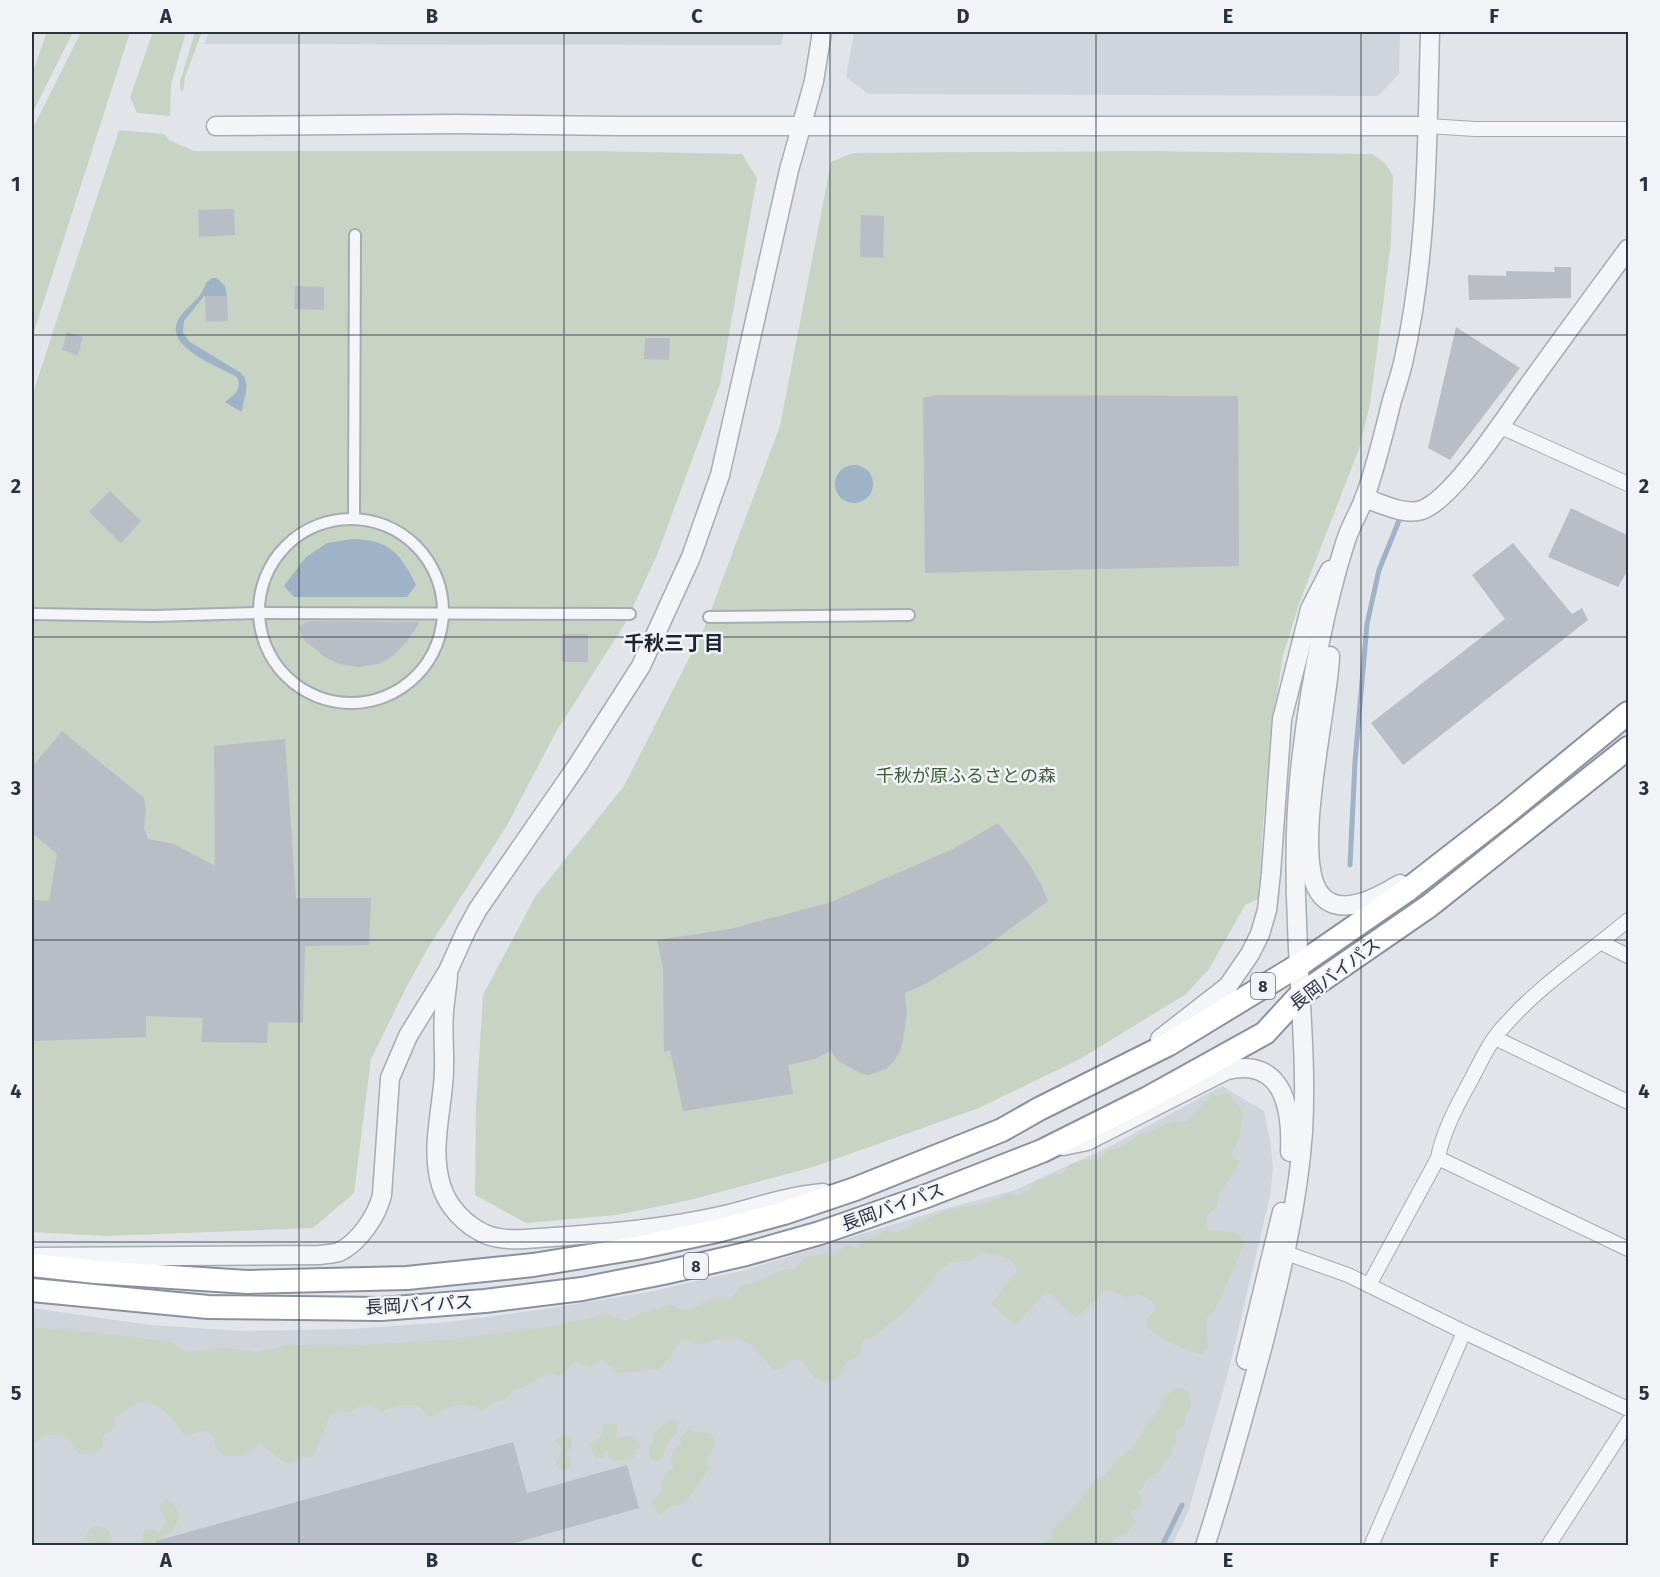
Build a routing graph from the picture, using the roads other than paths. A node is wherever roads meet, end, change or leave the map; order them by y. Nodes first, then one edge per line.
1 (822, 32) edge
2 (1430, 32) edge
3 (216, 126) dead end
4 (801, 126) junction
5 (1428, 126) junction
6 (1629, 129) edge
7 (355, 236) dead end
8 (1629, 249) edge
9 (1499, 426) junction
10 (1629, 484) edge
11 (1364, 498) junction
12 (354, 518) junction
13 (1347, 537) junction
14 (1329, 603) junction
15 (258, 613) junction
16 (446, 613) junction
17 (32, 614) edge
18 (630, 614) dead end
19 (909, 615) dead end
20 (709, 617) dead end
21 (1629, 713) edge
22 (1629, 748) edge
23 (1466, 845) junction
24 (1629, 920) edge
25 (1602, 943) junction
26 (1629, 956) edge
27 (1299, 965) junction
28 (448, 971) junction
29 (1300, 995) junction
30 (1495, 1038) junction
31 (1118, 1070) junction
32 (1629, 1102) edge
33 (1041, 1151) junction
34 (1438, 1158) junction
35 (855, 1189) junction
36 (1629, 1250) edge
37 (1286, 1253) junction
38 (32, 1258) edge
39 (32, 1265) edge
40 (1369, 1286) junction
41 (32, 1290) edge
42 (1464, 1332) junction
43 (1629, 1410) edge
44 (1629, 1422) edge
45 (1204, 1545) edge
46 (1372, 1545) edge
47 (1548, 1545) edge

1 - 4 street
2 - 5 street
3 - 4 street
4 - 5 street
4 - 28 street
5 - 6 street
5 - 11 street
7 - 12 street
8 - 9 street
9 - 10 street
9 - 11 street
11 - 13 street
12 - 15 street
12 - 16 street
13 - 14 street
13 - 31 street
14 - 23 street
14 - 27 street
15 - 16 street
15 - 16 street
15 - 17 street
16 - 18 street
19 - 20 street
21 - 23 highway, 長岡バイパス / 8
22 - 29 highway, 長岡バイパス / 8
23 - 27 highway, 長岡バイパス / 8
24 - 25 street
25 - 26 street
25 - 30 street
27 - 29 street
27 - 31 highway, 長岡バイパス / 8
28 - 35 street
28 - 38 street
29 - 33 highway, 長岡バイパス / 8
29 - 37 street
30 - 32 street
30 - 34 street
31 - 35 highway, 長岡バイパス / 8
33 - 41 highway, 長岡バイパス / 8
33 - 45 street
34 - 36 street
34 - 40 street
35 - 39 highway, 長岡バイパス / 8
37 - 40 street
37 - 45 street
40 - 42 street
42 - 43 street
42 - 46 street
44 - 47 street

